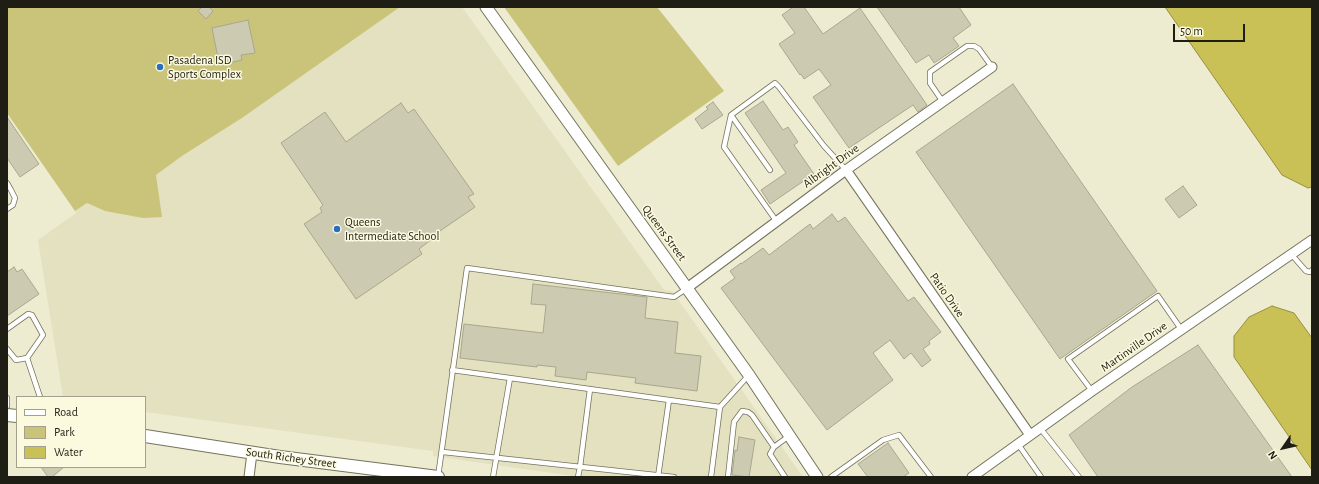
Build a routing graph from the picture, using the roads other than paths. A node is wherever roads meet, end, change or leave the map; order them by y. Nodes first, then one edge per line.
1 (486, 7) edge
2 (992, 67) joint
3 (943, 102) junction
4 (731, 115) junction
5 (770, 170) dead end
6 (846, 170) junction
7 (7, 183) edge
8 (7, 209) edge
9 (777, 222) junction
10 (1312, 240) edge
11 (1291, 254) junction
12 (1312, 270) edge
13 (687, 288) junction
14 (7, 329) edge
15 (1181, 329) junction
16 (7, 349) edge
17 (27, 358) junction
18 (452, 370) junction
19 (749, 375) junction
20 (510, 378) junction
21 (590, 389) junction
22 (1092, 391) junction
23 (40, 396) edge
24 (7, 398) edge
25 (669, 400) junction
26 (7, 406) edge
27 (720, 407) junction
28 (1040, 428) junction
29 (1030, 435) junction
30 (146, 436) edge
31 (789, 436) junction
32 (1018, 443) junction
33 (774, 447) junction
34 (442, 452) junction
35 (252, 453) junction
36 (497, 458) junction
37 (580, 467) junction
38 (418, 476) edge
39 (658, 476) edge
40 (249, 477) edge
41 (438, 477) edge
42 (493, 477) edge
43 (578, 477) edge
44 (674, 477) edge
45 (711, 477) edge
46 (728, 477) edge
47 (785, 477) edge
48 (817, 477) edge
49 (831, 477) edge
50 (931, 477) edge
51 (972, 477) edge
52 (1041, 477) edge
53 (1079, 477) edge

1 - 13 street, Queens Street
2 - 3 street, Albright Drive
2 - 3 lane
3 - 6 street, Albright Drive
4 - 5 lane
4 - 6 lane
4 - 9 lane
6 - 9 street, Albright Drive
6 - 29 street, Patio Drive
7 - 8 lane
9 - 13 street, Albright Drive
10 - 11 street, Martinville Drive
11 - 12 lane
11 - 15 street, Martinville Drive
13 - 18 lane
13 - 19 street, Queens Street
14 - 17 lane
15 - 22 street, Martinville Drive
15 - 22 lane
16 - 17 lane
17 - 23 lane
18 - 20 lane
18 - 34 lane
19 - 27 lane
19 - 31 street, Queens Street
20 - 21 lane
20 - 36 lane
21 - 25 lane
21 - 37 lane
22 - 28 street, Martinville Drive
24 - 26 lane
25 - 27 lane
25 - 39 lane
27 - 45 lane
28 - 29 street, Martinville Drive
28 - 53 lane
29 - 32 street, Martinville Drive
30 - 35 main road, South Richey Street
31 - 33 lane
31 - 48 street, Queens Street
32 - 51 street, Martinville Drive
32 - 52 lane
33 - 46 lane
33 - 47 lane
34 - 36 lane
34 - 41 lane
35 - 38 main road, South Richey Street
35 - 40 street
36 - 37 lane
36 - 42 lane
37 - 39 lane
37 - 43 lane
38 - 41 main road, South Richey Street
39 - 44 lane
49 - 50 lane

